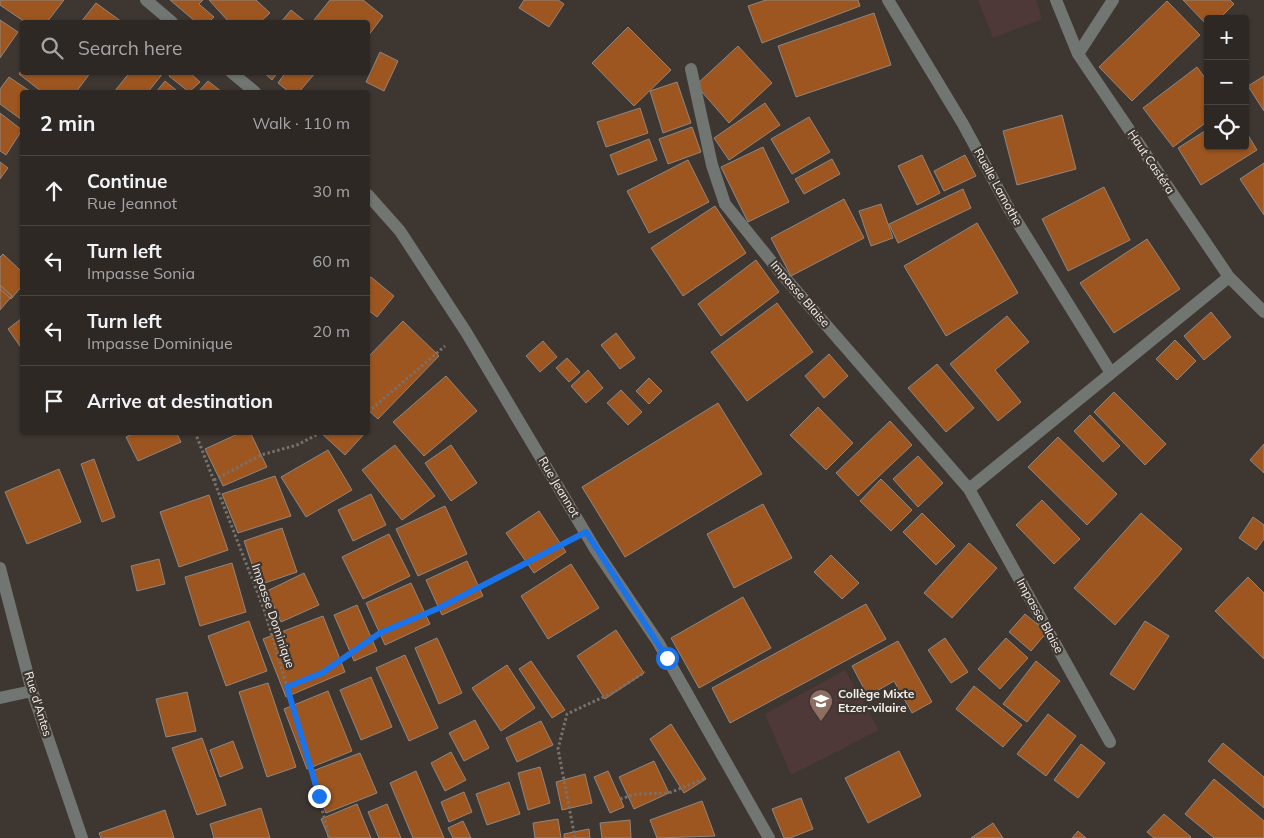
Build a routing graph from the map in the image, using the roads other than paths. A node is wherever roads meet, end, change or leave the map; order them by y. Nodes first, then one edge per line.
1 (146, 0) edge
2 (888, 0) edge
3 (1056, 0) edge
4 (1113, 0) edge
5 (170, 20) edge
6 (1078, 54) junction
7 (691, 69) dead end
8 (234, 75) edge
9 (252, 90) edge
10 (370, 197) edge
11 (1229, 277) junction
12 (1264, 312) edge
13 (1111, 373) junction
14 (969, 489) junction
15 (0, 568) edge
16 (32, 691) junction
17 (0, 698) edge
18 (1110, 742) dead end
19 (82, 838) edge
20 (769, 838) edge

1 - 5 street
2 - 13 street, Ruelle Lamothe
3 - 6 street, Haut Castéra
4 - 6 street
6 - 11 street, Haut Castéra
7 - 14 street, Impasse Blaise
8 - 9 street
10 - 20 street, Rue Jeannot
11 - 12 street, Haut Castéra
11 - 13 street
13 - 14 street
14 - 18 street, Impasse Blaise
15 - 16 street, Rue d'Antes
16 - 17 street
16 - 19 street, Rue d'Antes

